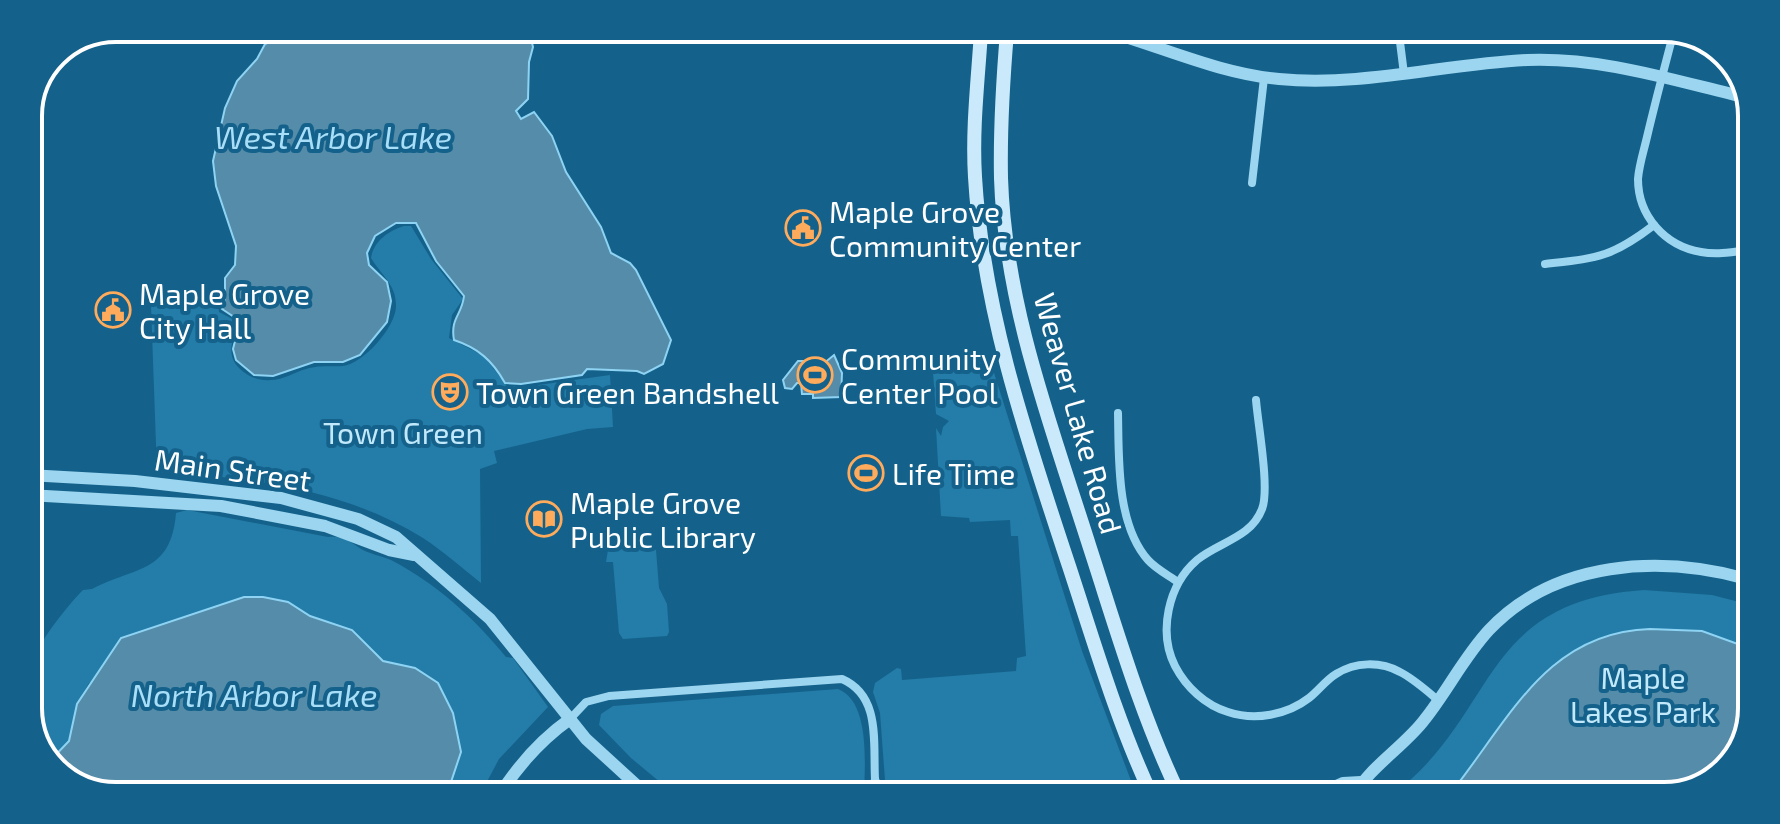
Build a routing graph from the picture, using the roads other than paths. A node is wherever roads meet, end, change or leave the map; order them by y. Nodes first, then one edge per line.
1 (981, 42) edge
2 (1006, 42) edge
3 (1156, 42) edge
4 (1400, 42) edge
5 (1671, 43) edge
6 (1404, 74) junction
7 (1662, 77) junction
8 (1264, 78) junction
9 (1735, 95) edge
10 (1252, 183) dead end
11 (1654, 225) junction
12 (1738, 251) edge
13 (1545, 264) dead end
14 (1256, 400) dead end
15 (1118, 413) dead end
16 (42, 476) edge
17 (42, 496) edge
18 (417, 556) junction
19 (1738, 577) edge
20 (1178, 582) junction
21 (1439, 701) junction
22 (570, 719) junction
23 (875, 779) junction
24 (508, 782) edge
25 (633, 782) edge
26 (874, 782) edge
27 (876, 782) edge
28 (1146, 782) edge
29 (1173, 782) edge
30 (1361, 782) edge

1 - 28 main road, Weaver Lake Road
2 - 29 main road, Weaver Lake Road
3 - 8 street
4 - 6 street
5 - 7 street
6 - 7 street
6 - 8 street
7 - 9 street
7 - 11 street
8 - 10 street
11 - 12 street
11 - 13 street
14 - 20 street
15 - 20 street
16 - 18 street, Main Street
17 - 18 street, Main Street
18 - 22 street, Main Street
19 - 21 street
20 - 21 street
21 - 30 street
22 - 23 street
22 - 24 street
22 - 25 street, Main Street
23 - 26 street
23 - 27 street

